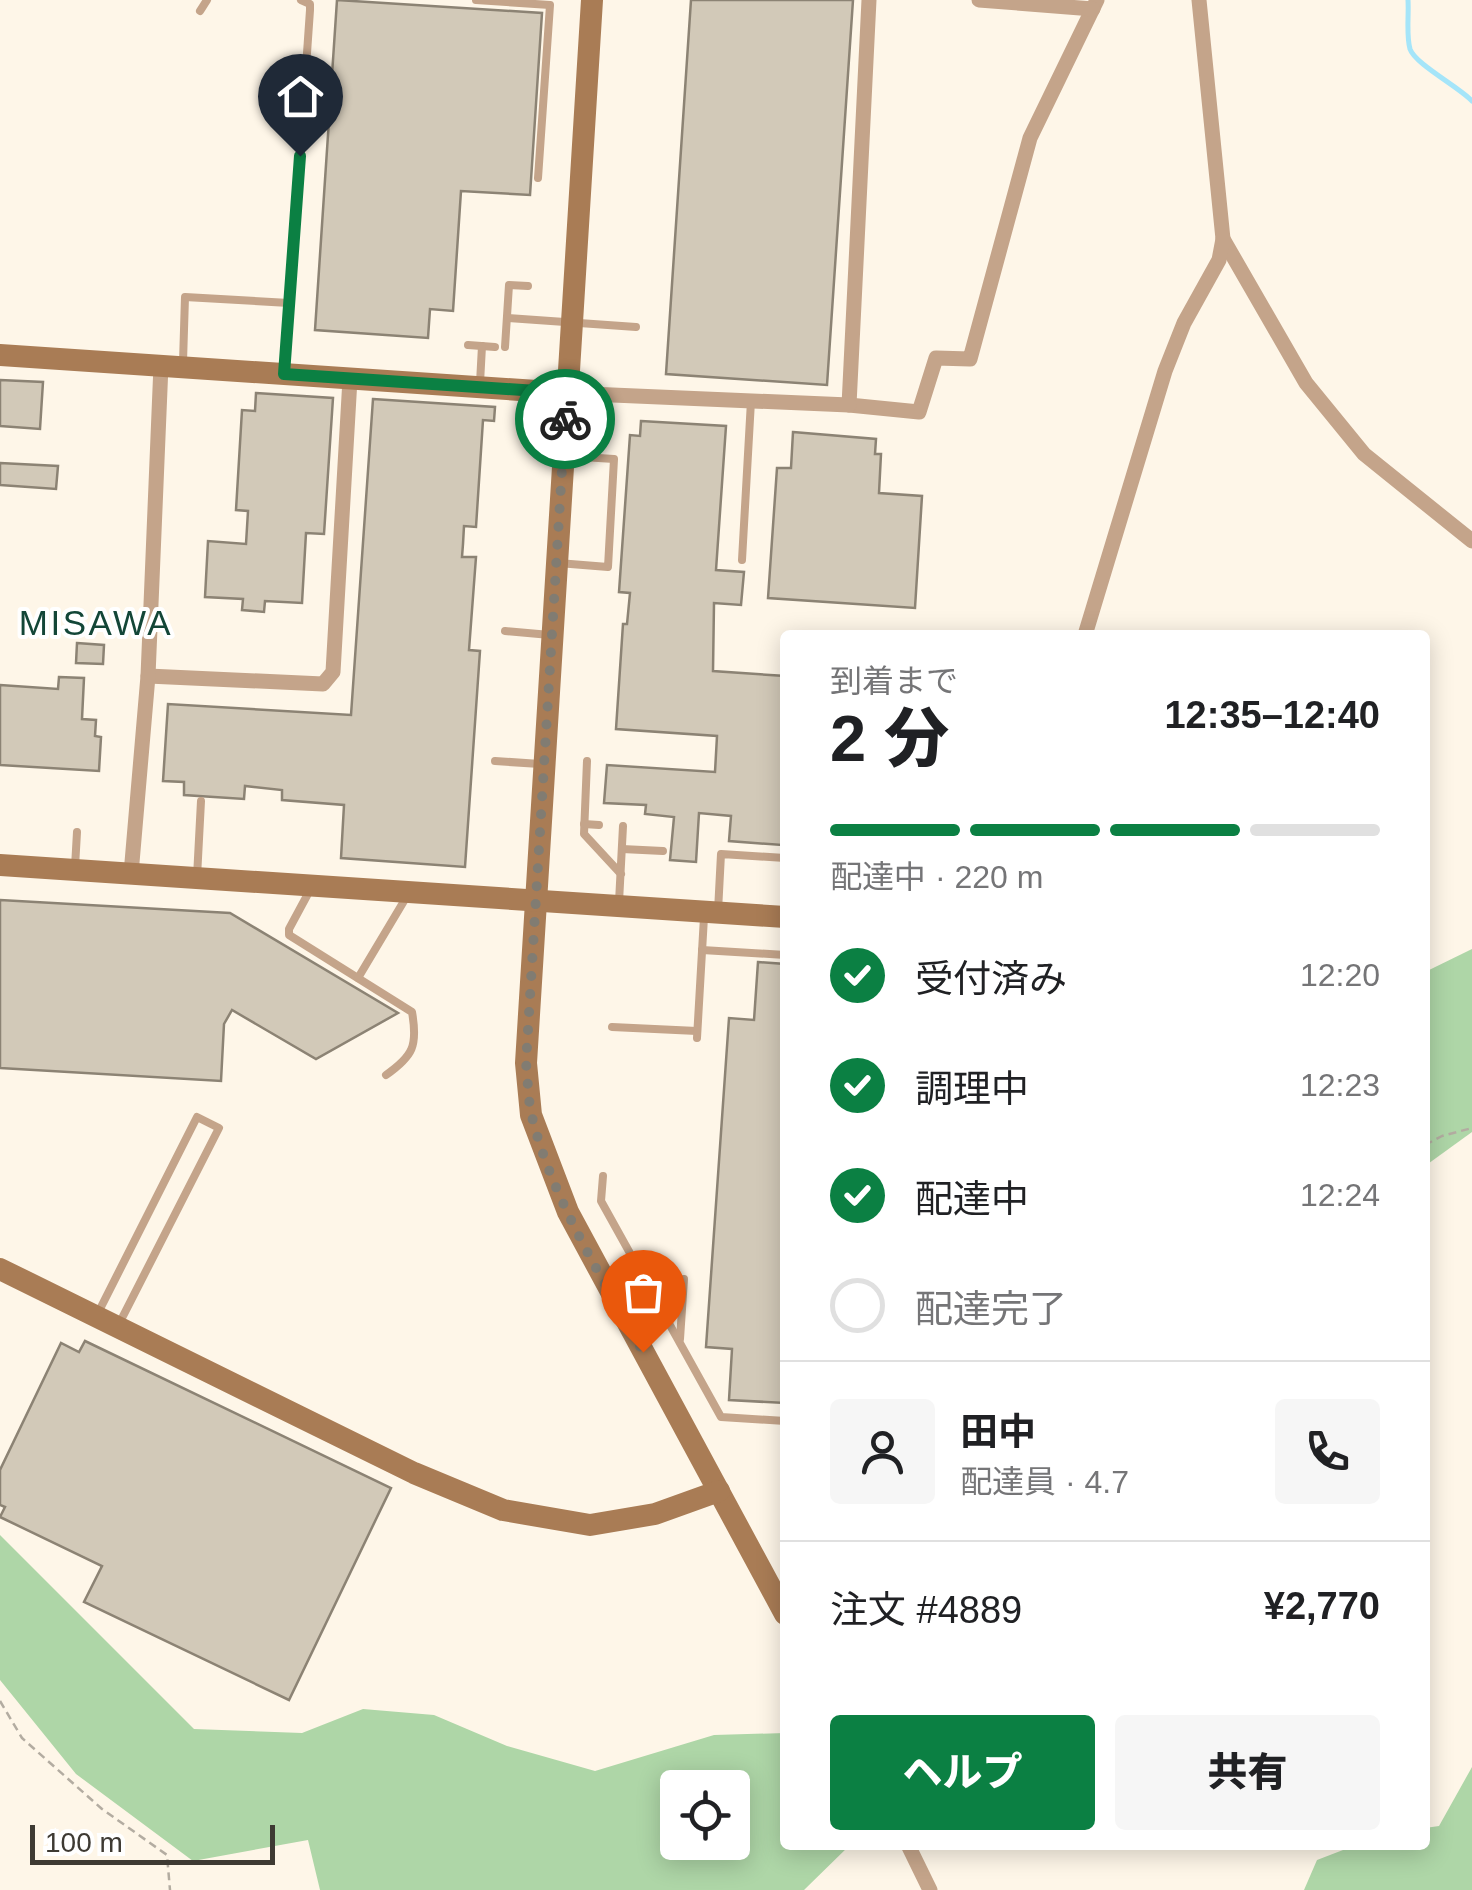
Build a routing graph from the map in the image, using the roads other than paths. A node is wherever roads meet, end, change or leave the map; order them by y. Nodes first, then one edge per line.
1 (207, 0) edge
2 (301, 0) edge
3 (476, 0) edge
4 (592, 0) edge
5 (869, 0) edge
6 (980, 0) edge
7 (1199, 0) edge
8 (1095, 4) edge
9 (200, 11) dead end
10 (538, 178) dead end
11 (1223, 240) junction
12 (528, 286) dead end
13 (289, 303) junction
14 (507, 318) junction
15 (570, 323) junction
16 (636, 326) dead end
17 (468, 345) dead end
18 (482, 346) junction
19 (0, 355) edge
20 (172, 365) junction
21 (284, 374) junction
22 (350, 379) junction
23 (480, 387) junction
24 (566, 393) junction
25 (751, 401) junction
26 (849, 406) junction
27 (562, 456) junction
28 (1472, 542) edge
29 (742, 560) dead end
30 (555, 563) junction
31 (1087, 630) edge
32 (505, 632) dead end
33 (550, 635) junction
34 (148, 676) junction
35 (494, 760) dead end
36 (587, 760) dead end
37 (543, 764) junction
38 (201, 802) dead end
39 (584, 824) junction
40 (599, 825) dead end
41 (623, 826) dead end
42 (78, 832) dead end
43 (622, 849) junction
44 (664, 851) dead end
45 (780, 858) edge
46 (0, 866) edge
47 (75, 870) junction
48 (130, 874) junction
49 (621, 874) junction
50 (197, 878) junction
51 (312, 886) junction
52 (409, 891) junction
53 (535, 899) junction
54 (619, 907) junction
55 (711, 913) junction
56 (780, 917) edge
57 (702, 950) junction
58 (780, 955) edge
59 (358, 978) junction
60 (612, 1026) dead end
61 (386, 1074) dead end
62 (603, 1176) dead end
63 (0, 1269) edge
64 (684, 1279) dead end
65 (96, 1316) junction
66 (118, 1327) junction
67 (680, 1343) junction
68 (780, 1421) edge
69 (719, 1491) junction
70 (780, 1605) edge
71 (910, 1850) edge
72 (930, 1890) edge

1 - 9 lane
2 - 13 lane
3 - 10 lane
4 - 15 street
5 - 26 street
6 - 8 street
7 - 11 street
8 - 26 street
11 - 28 street
11 - 31 street
12 - 14 lane
13 - 20 lane
13 - 21 lane
14 - 15 lane
14 - 18 lane
15 - 16 lane
15 - 24 street
17 - 18 lane
18 - 23 lane
19 - 20 street
20 - 21 street
20 - 34 street
21 - 22 street
22 - 23 street
22 - 34 street
23 - 24 street
24 - 25 street
24 - 27 street
25 - 26 street
25 - 29 lane
27 - 30 street
27 - 30 lane
30 - 33 street
32 - 33 lane
33 - 37 street
34 - 48 street
35 - 37 lane
36 - 39 lane
37 - 53 street
38 - 50 lane
39 - 40 lane
39 - 49 lane
41 - 43 lane
42 - 47 lane
43 - 44 lane
43 - 49 lane
45 - 55 lane
46 - 47 street
47 - 48 street
48 - 50 street
49 - 54 lane
50 - 51 street
51 - 52 street
51 - 59 lane
52 - 53 street
52 - 59 lane
53 - 54 street
53 - 69 street
54 - 55 street
55 - 56 street
55 - 57 lane
57 - 58 lane
57 - 60 lane
59 - 61 lane
62 - 67 lane
63 - 65 street
64 - 67 lane
65 - 66 street
65 - 66 lane
66 - 69 street
67 - 68 lane
69 - 70 street
71 - 72 street

